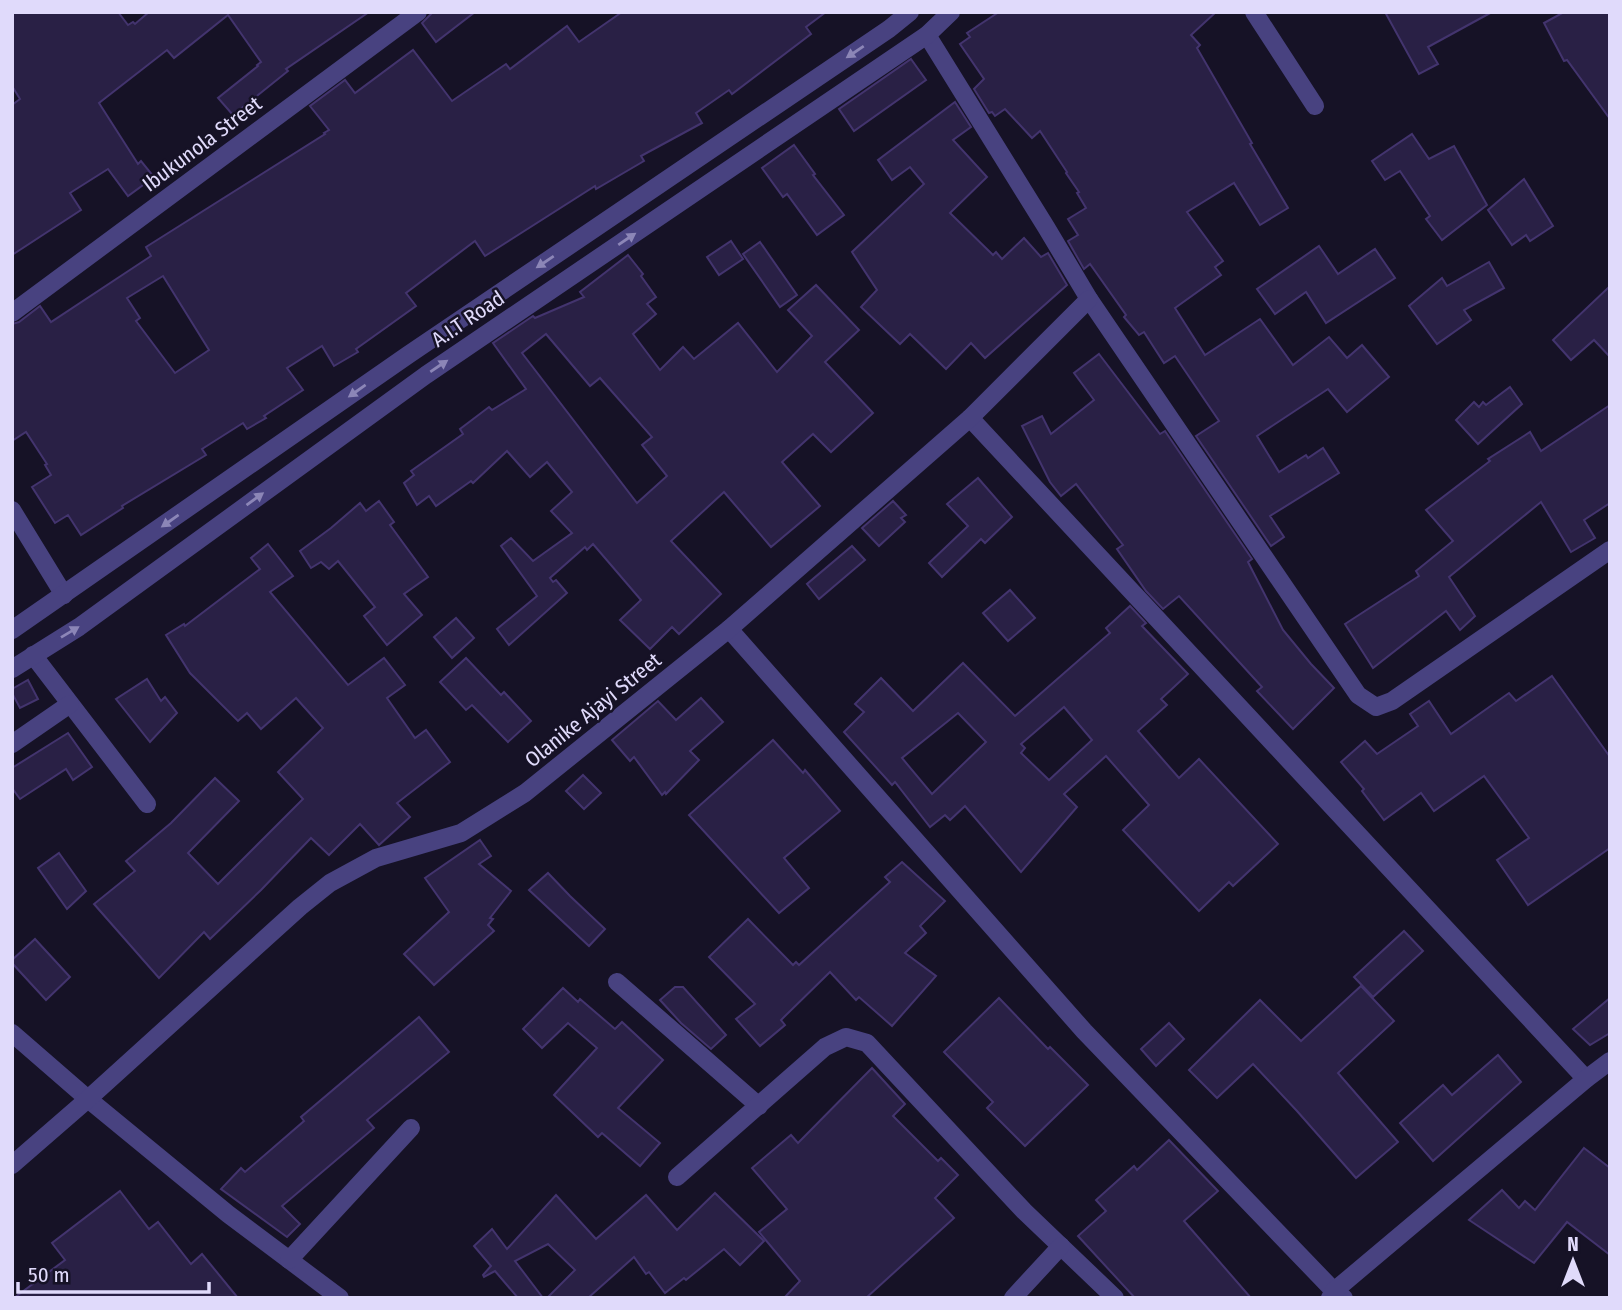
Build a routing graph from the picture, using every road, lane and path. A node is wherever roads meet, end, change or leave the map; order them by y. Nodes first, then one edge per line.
1 (418, 12) edge
2 (910, 12) edge
3 (951, 12) edge
4 (1254, 12) edge
5 (927, 35) junction
6 (1315, 106) dead end
7 (1089, 299) junction
8 (12, 313) edge
9 (970, 418) junction
10 (12, 510) edge
11 (1610, 550) edge
12 (64, 595) junction
13 (729, 629) junction
14 (12, 630) edge
15 (33, 655) junction
16 (12, 669) edge
17 (70, 704) junction
18 (12, 744) edge
19 (147, 804) dead end
20 (617, 982) dead end
21 (12, 1033) edge
22 (1610, 1061) edge
23 (1586, 1079) junction
24 (88, 1099) junction
25 (759, 1105) junction
26 (411, 1128) dead end
27 (12, 1165) edge
28 (677, 1177) dead end
29 (1061, 1246) junction
30 (289, 1260) junction
31 (1336, 1296) edge
32 (340, 1298) edge
33 (1013, 1298) edge
34 (1115, 1298) edge

1 - 8 street, Ibukunola Street
2 -> 12 street, A.I.T Road
3 - 5 street, A.I.T Road
4 - 6 street
5 - 7 street
15 -> 5 street, A.I.T Road
7 - 9 street, Olanike Ajayi Street
7 - 11 street
9 - 13 street, Olanike Ajayi Street
9 - 23 street
10 - 12 street
12 - 14 street, A.I.T Road
13 - 24 street, Olanike Ajayi Street
13 - 31 street
15 - 16 street, A.I.T Road
15 - 17 street
17 - 18 street
17 - 19 street
20 - 25 street
21 - 24 street
22 - 23 street
23 - 31 street
24 - 27 street, Olanike Ajayi Street
24 - 30 street
25 - 28 street
25 - 29 street
26 - 30 street
29 - 33 street
29 - 34 street
30 - 32 street

